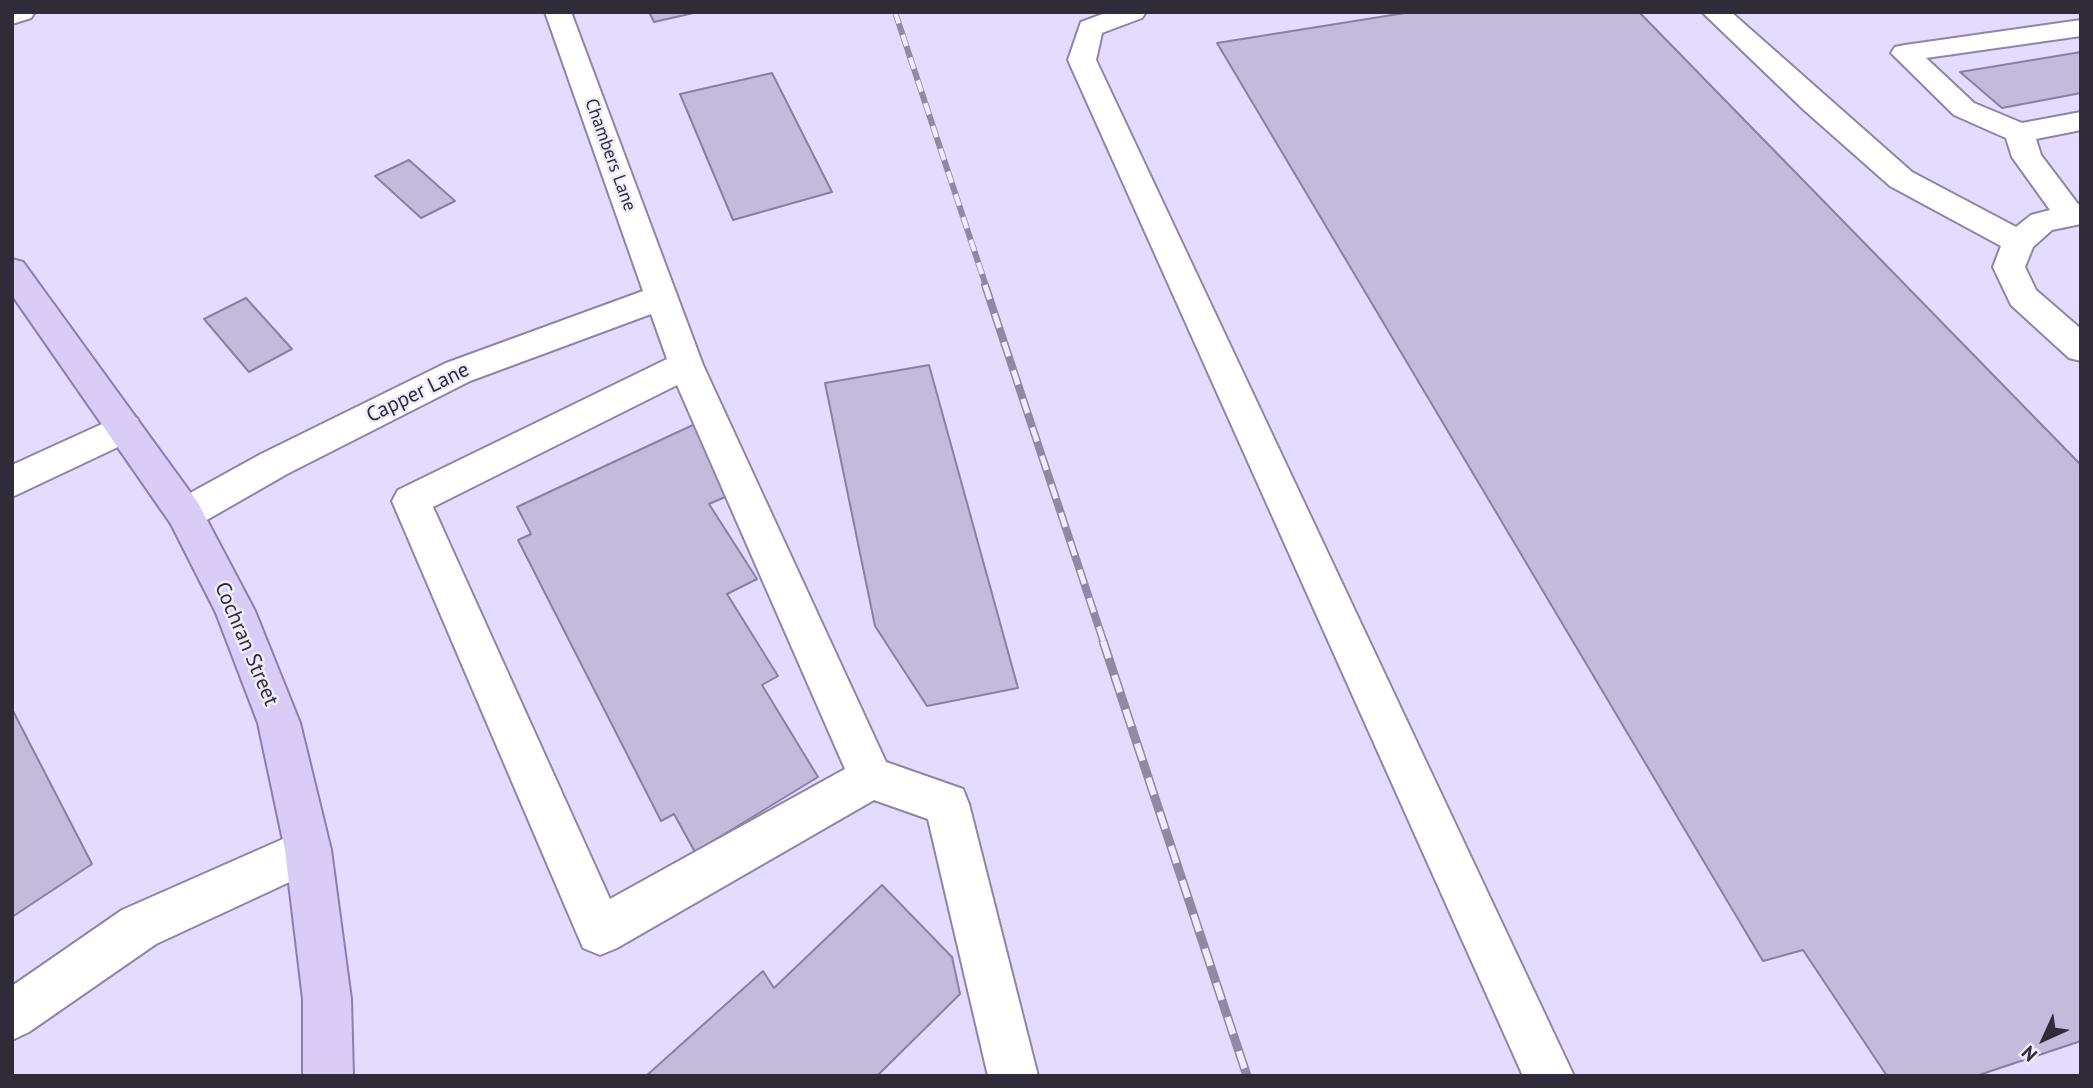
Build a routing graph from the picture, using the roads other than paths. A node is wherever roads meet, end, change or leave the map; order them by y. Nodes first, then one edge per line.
1 (22, 12) edge
2 (558, 12) edge
3 (1133, 12) edge
4 (1715, 12) edge
5 (12, 16) edge
6 (2081, 28) edge
7 (2081, 121) edge
8 (2020, 133) junction
9 (2076, 215) edge
10 (2020, 242) junction
11 (12, 270) edge
12 (662, 297) junction
13 (2081, 349) edge
14 (686, 365) junction
15 (124, 428) junction
16 (12, 482) edge
17 (185, 514) junction
18 (871, 778) junction
19 (308, 850) junction
20 (12, 1015) edge
21 (328, 1076) edge
22 (1013, 1076) edge
23 (1549, 1076) edge

1 - 5 street
2 - 12 street, Chambers Lane
3 - 23 street
4 - 10 street
6 - 8 street
7 - 8 street
8 - 9 street
9 - 10 street
10 - 13 street
11 - 15 main road, Cochran Street
12 - 14 street, Chambers Lane
12 - 17 street, Capper Lane
14 - 18 street, Chambers Lane
14 - 18 street
15 - 16 street
15 - 17 main road, Cochran Street
17 - 19 main road, Cochran Street
18 - 22 street
19 - 20 street
19 - 21 main road, Cochran Street

